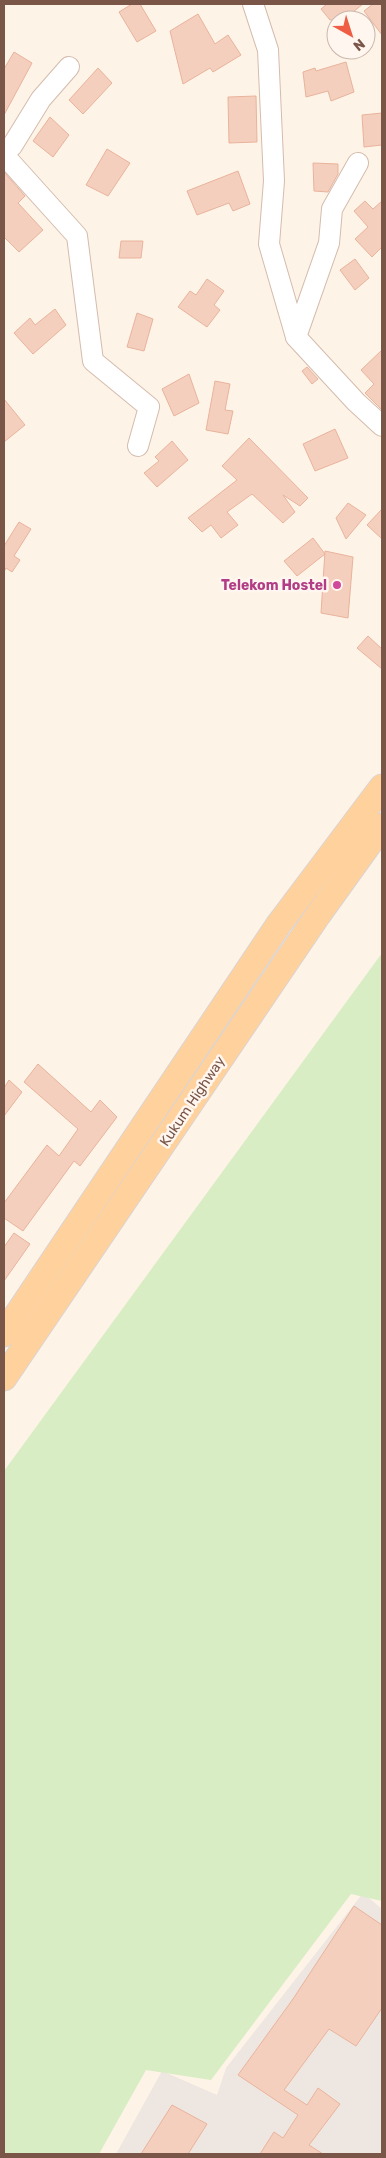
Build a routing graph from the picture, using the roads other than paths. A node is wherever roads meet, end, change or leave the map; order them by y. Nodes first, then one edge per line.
1 (253, 4) edge
2 (69, 68) dead end
3 (4, 155) edge
4 (358, 163) dead end
5 (296, 337) junction
6 (382, 426) edge
7 (138, 446) dead end
8 (382, 788) edge
9 (382, 826) edge
10 (4, 1334) edge
11 (4, 1378) edge

1 - 5 street
2 - 3 street
3 - 7 street
4 - 5 street
5 - 6 street
8 - 10 main road, Kukum Highway
9 - 11 main road, Kukum Highway

